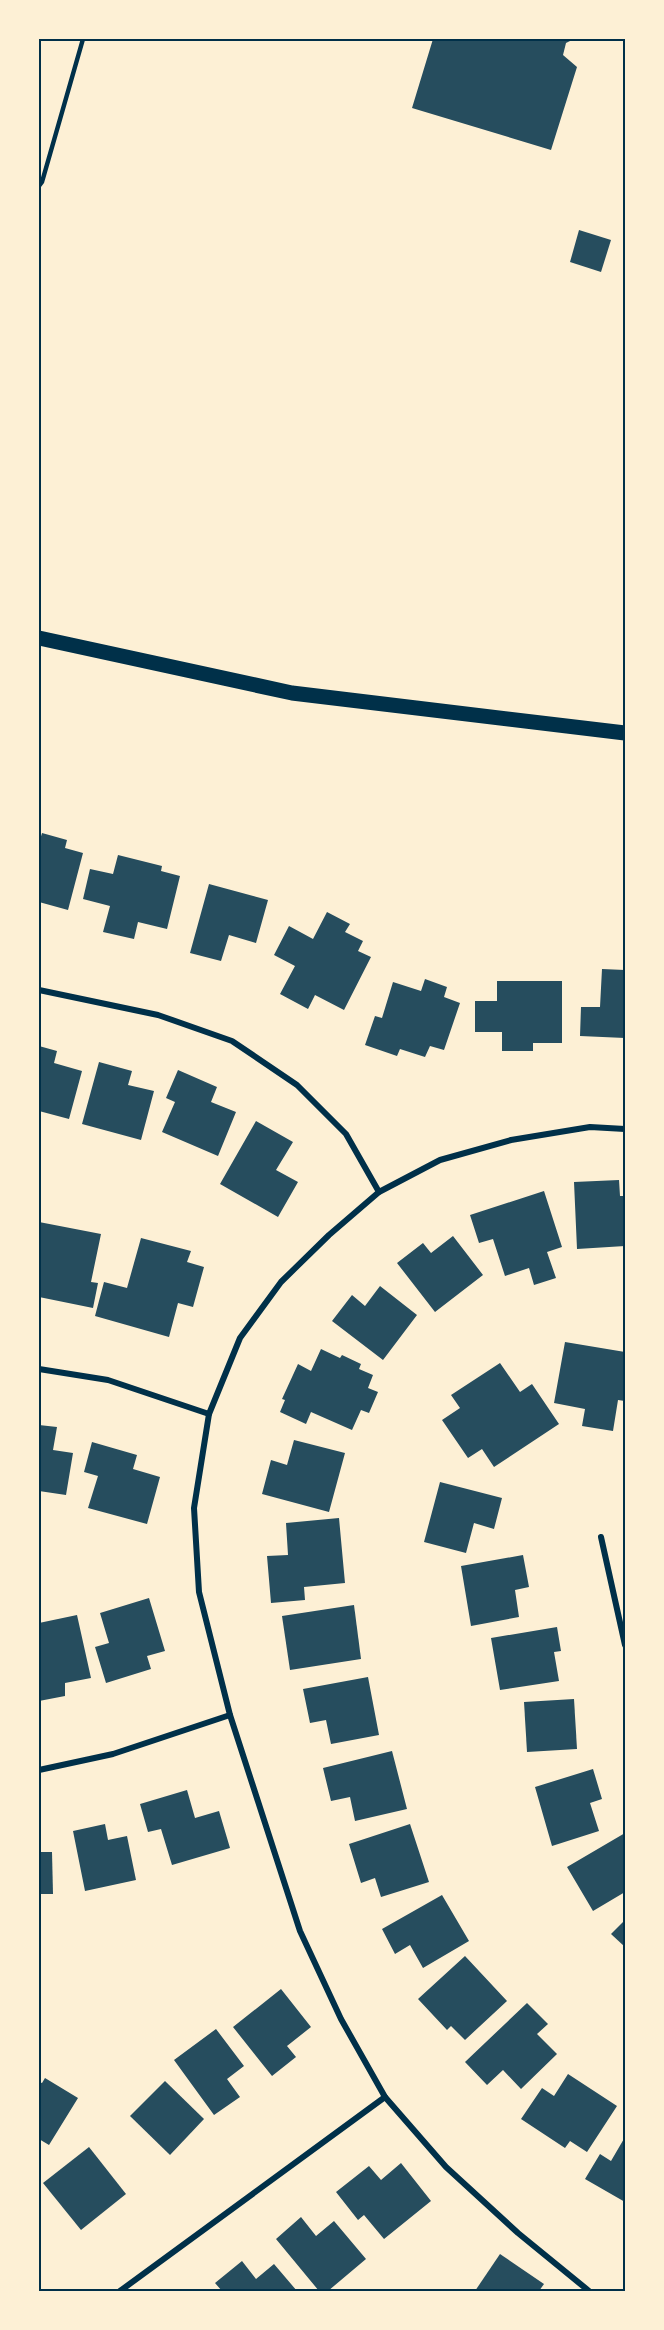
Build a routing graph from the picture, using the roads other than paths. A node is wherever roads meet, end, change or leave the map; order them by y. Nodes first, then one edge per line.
1 (83, 39) edge
2 (39, 186) edge
3 (39, 638) edge
4 (625, 733) edge
5 (39, 990) edge
6 (625, 1129) edge
7 (380, 1192) junction
8 (39, 1369) edge
9 (209, 1414) junction
10 (601, 1537) dead end
11 (625, 1645) edge
12 (230, 1715) junction
13 (39, 1770) edge
14 (386, 2097) junction
15 (120, 2291) edge
16 (589, 2291) edge

1 - 2 lane
3 - 4 main road
5 - 7 street
6 - 7 street
7 - 9 street
8 - 9 street
9 - 12 street
10 - 11 street
12 - 13 street
12 - 14 street
14 - 15 street
14 - 16 street

